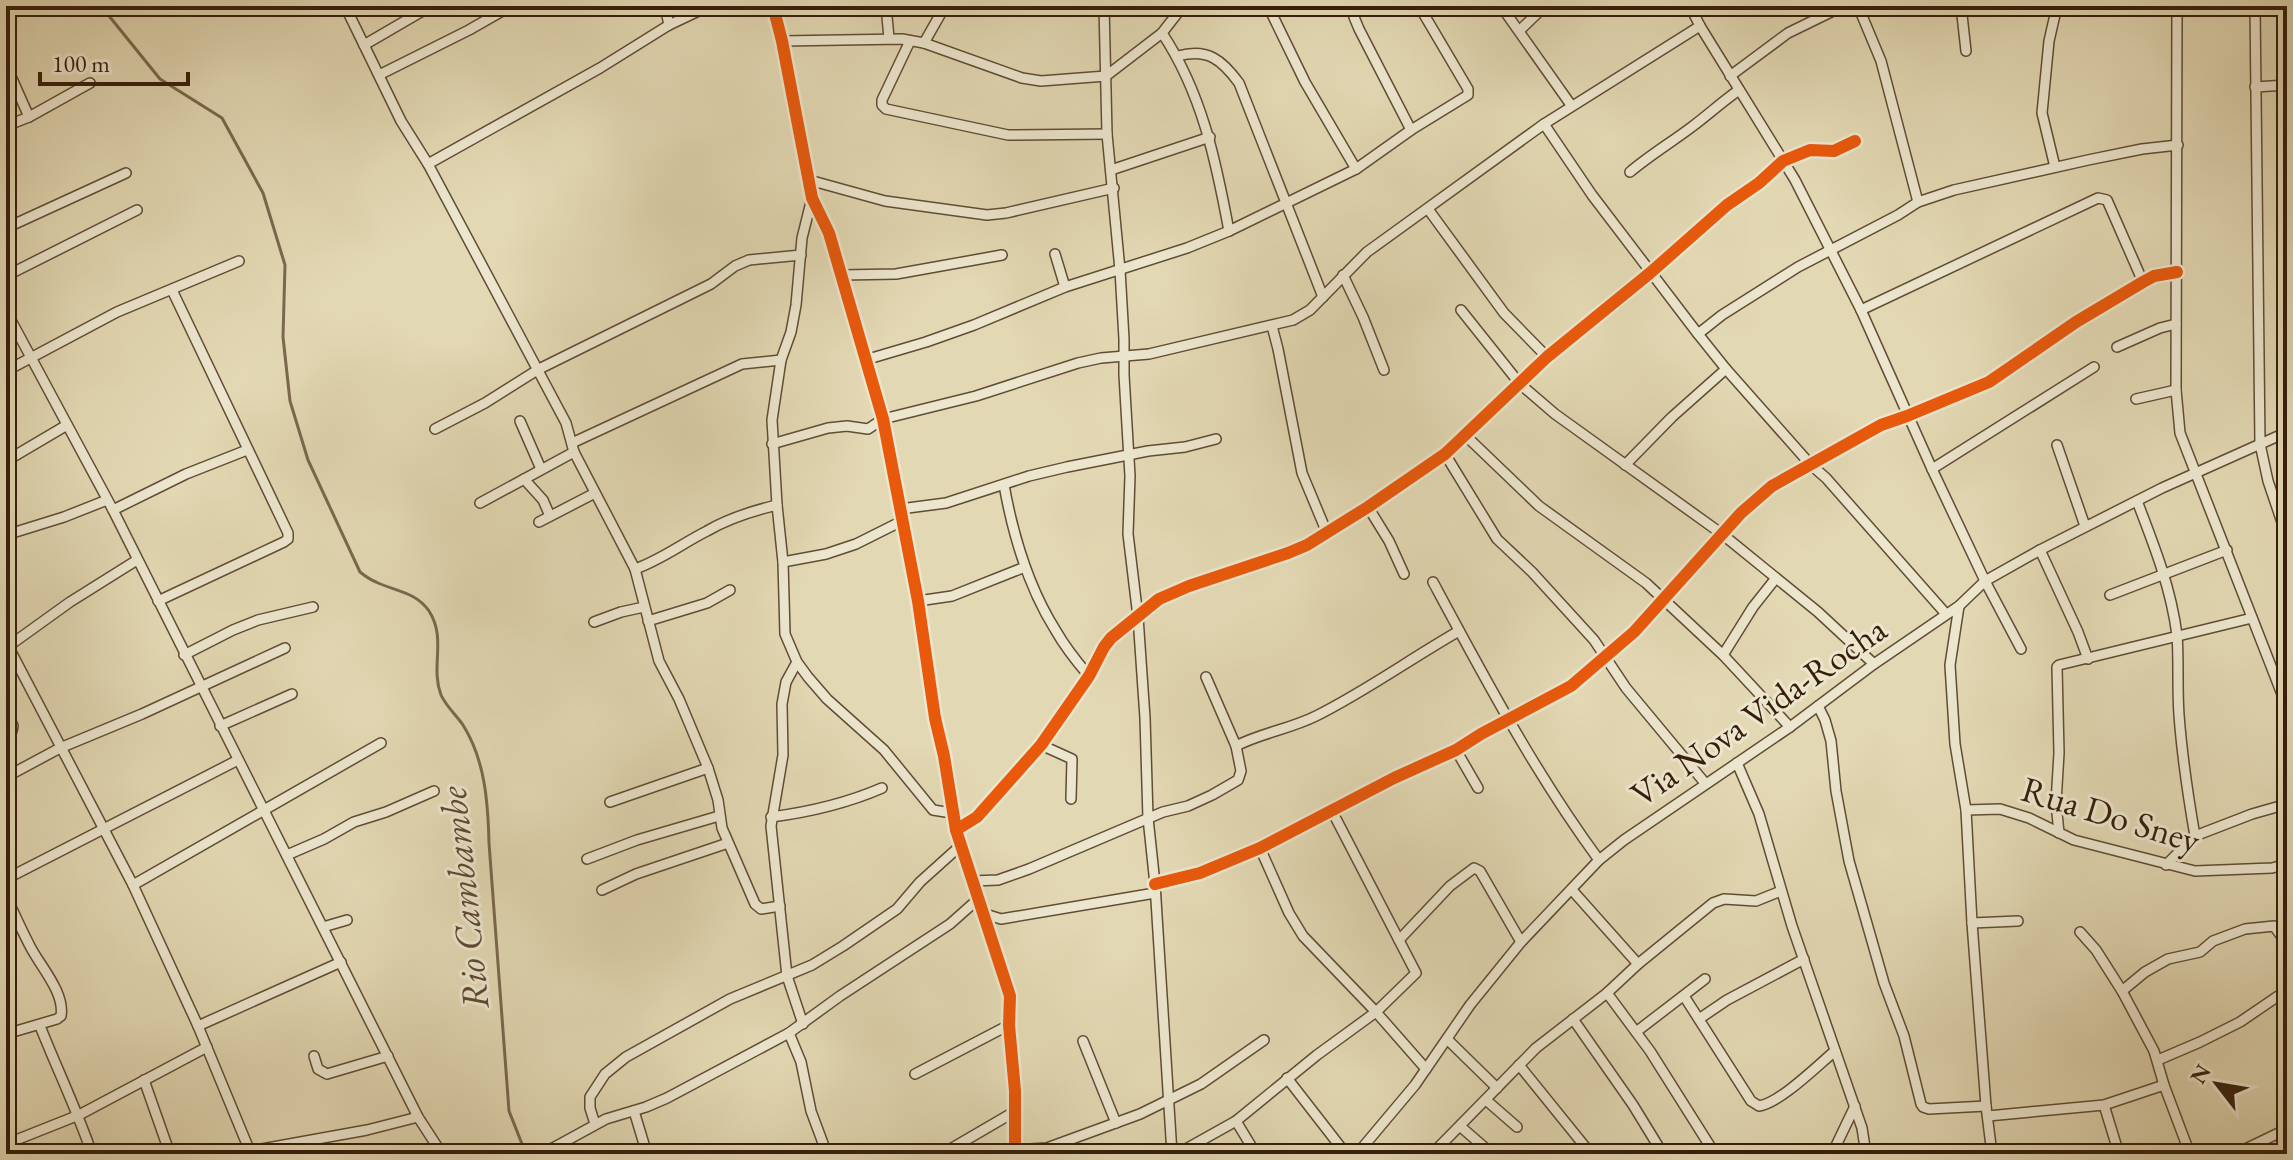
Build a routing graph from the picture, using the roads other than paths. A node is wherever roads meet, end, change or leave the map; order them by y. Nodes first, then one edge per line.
1 (345, 6) edge
2 (431, 6) edge
3 (511, 6) edge
4 (665, 6) edge
5 (709, 6) edge
6 (773, 6) edge
7 (886, 6) edge
8 (945, 6) edge
9 (1104, 6) edge
10 (1183, 6) edge
11 (1268, 6) edge
12 (1357, 6) edge
13 (1419, 6) edge
14 (1501, 6) edge
15 (1545, 6) edge
16 (1690, 6) edge
17 (1858, 6) edge
18 (1961, 6) edge
19 (2057, 6) edge
20 (2177, 6) edge
21 (2255, 6) edge
22 (1831, 12) dead end
23 (669, 25) junction
24 (1700, 26) junction
25 (1520, 30) junction
26 (1162, 33) junction
27 (889, 38) junction
28 (782, 41) junction
29 (910, 41) junction
30 (924, 43) junction
31 (364, 45) junction
32 (1966, 51) dead end
33 (1178, 56) junction
34 (6, 65) edge
35 (379, 75) junction
36 (1106, 76) junction
37 (1730, 76) junction
38 (90, 83) dead end
39 (2287, 85) edge
40 (2255, 87) junction
41 (1739, 90) junction
42 (1571, 105) junction
43 (29, 117) junction
44 (1544, 124) junction
45 (6, 126) edge
46 (1411, 130) junction
47 (1107, 134) junction
48 (1210, 137) junction
49 (1855, 141) dead end
50 (2178, 145) junction
51 (1783, 161) junction
52 (428, 164) junction
53 (2055, 167) junction
54 (1356, 169) junction
55 (1111, 170) junction
56 (1630, 172) dead end
57 (126, 173) dead end
58 (809, 180) junction
59 (1114, 188) junction
60 (812, 198) junction
61 (1918, 202) junction
62 (1287, 205) junction
63 (1428, 209) junction
64 (137, 210) dead end
65 (6, 228) edge
66 (1229, 231) junction
67 (1830, 251) junction
68 (1055, 254) dead end
69 (801, 255) junction
70 (1002, 255) dead end
71 (239, 261) dead end
72 (1120, 270) junction
73 (2177, 272) junction
74 (1650, 273) junction
75 (842, 275) junction
76 (1343, 275) junction
77 (6, 276) edge
78 (2143, 282) junction
79 (1065, 287) junction
80 (172, 290) junction
81 (1323, 297) junction
82 (1461, 310) dead end
83 (1861, 310) junction
84 (6, 311) edge
85 (2176, 324) junction
86 (1272, 326) junction
87 (1698, 334) junction
88 (2117, 347) dead end
89 (1547, 357) junction
90 (1124, 358) junction
91 (32, 359) junction
92 (781, 360) junction
93 (865, 360) junction
94 (2094, 367) dead end
95 (539, 369) junction
96 (1726, 369) junction
97 (1384, 370) dead end
98 (6, 371) edge
99 (1520, 384) junction
100 (2176, 390) junction
101 (2136, 399) dead end
102 (1907, 416) junction
103 (883, 419) junction
104 (520, 421) dead end
105 (67, 425) junction
106 (435, 429) dead end
107 (2287, 432) edge
108 (1465, 435) junction
109 (1216, 439) dead end
110 (772, 444) junction
111 (2260, 444) junction
112 (2057, 445) dead end
113 (573, 448) junction
114 (247, 450) junction
115 (1445, 454) junction
116 (1128, 455) junction
117 (6, 461) edge
118 (1810, 464) junction
119 (1625, 465) junction
120 (541, 469) junction
121 (1932, 469) junction
122 (2195, 473) junction
123 (524, 479) junction
124 (1004, 485) junction
125 (595, 493) junction
126 (107, 500) junction
127 (2137, 501) junction
128 (480, 503) dead end
129 (777, 505) junction
130 (1368, 507) junction
131 (900, 509) junction
132 (113, 510) junction
133 (550, 516) junction
134 (902, 521) junction
135 (539, 522) dead end
136 (2085, 526) junction
137 (1327, 533) junction
138 (1722, 534) junction
139 (6, 535) edge
140 (2287, 537) edge
141 (2040, 550) junction
142 (2227, 550) junction
143 (137, 560) junction
144 (783, 562) junction
145 (1025, 567) junction
146 (635, 569) junction
147 (2164, 573) junction
148 (1404, 574) dead end
149 (1776, 578) junction
150 (1985, 581) junction
151 (1433, 582) dead end
152 (730, 590) dead end
153 (2110, 595) dead end
154 (1664, 600) junction
155 (158, 601) junction
156 (918, 601) junction
157 (1959, 606) junction
158 (313, 607) dead end
159 (644, 607) junction
160 (1946, 614) junction
161 (1138, 617) junction
162 (2252, 618) junction
163 (648, 621) junction
164 (594, 622) dead end
165 (1459, 631) junction
166 (2177, 637) junction
167 (7, 646) edge
168 (285, 648) dead end
169 (2021, 649) dead end
170 (184, 655) junction
171 (1723, 655) junction
172 (1606, 658) junction
173 (2088, 659) junction
174 (797, 662) junction
175 (1874, 664) junction
176 (1089, 676) junction
177 (1206, 677) dead end
178 (202, 686) junction
179 (292, 694) dead end
180 (1818, 706) junction
181 (2287, 707) edge
182 (6, 710) edge
183 (1509, 719) junction
184 (220, 726) junction
185 (1790, 727) junction
186 (6, 735) edge
187 (381, 743) dead end
188 (1041, 745) junction
189 (1236, 746) junction
190 (60, 748) junction
191 (1456, 750) junction
192 (238, 760) junction
193 (1737, 763) junction
194 (708, 768) junction
195 (6, 777) edge
196 (1705, 783) junction
197 (882, 788) dead end
198 (1478, 788) dead end
199 (434, 791) dead end
200 (1071, 799) dead end
201 (610, 802) dead end
202 (2287, 804) edge
203 (263, 809) junction
204 (1966, 810) junction
205 (1332, 811) junction
206 (952, 813) junction
207 (719, 816) junction
208 (771, 817) junction
209 (1148, 818) junction
210 (105, 828) junction
211 (956, 830) junction
212 (2059, 833) junction
213 (2195, 836) junction
214 (728, 843) junction
215 (960, 846) junction
216 (1260, 848) junction
217 (287, 855) junction
218 (587, 859) dead end
219 (1599, 860) junction
220 (2287, 864) edge
221 (2166, 865) junction
222 (6, 879) edge
223 (972, 881) junction
224 (133, 885) junction
225 (1155, 888) junction
226 (602, 890) dead end
227 (1572, 890) junction
228 (1781, 891) junction
229 (6, 896) edge
230 (977, 900) junction
231 (780, 906) junction
232 (982, 913) junction
233 (347, 920) dead end
234 (2018, 921) dead end
235 (1972, 923) junction
236 (323, 927) junction
237 (2080, 932) dead end
238 (1399, 940) junction
239 (1521, 942) junction
240 (2287, 944) edge
241 (1804, 959) junction
242 (341, 962) junction
243 (1638, 964) junction
244 (787, 976) junction
245 (1705, 979) dead end
246 (2287, 990) edge
247 (2122, 991) junction
248 (1607, 993) junction
249 (1684, 996) junction
250 (1376, 1012) junction
251 (1573, 1019) junction
252 (1699, 1019) junction
253 (803, 1024) junction
254 (1009, 1025) junction
255 (40, 1026) junction
256 (198, 1026) junction
257 (1636, 1032) junction
258 (789, 1033) junction
259 (6, 1034) edge
260 (1264, 1040) dead end
261 (1448, 1040) junction
262 (1083, 1041) dead end
263 (207, 1047) junction
264 (1835, 1051) junction
265 (314, 1056) dead end
266 (388, 1056) junction
267 (2158, 1060) junction
268 (1519, 1065) junction
269 (1426, 1069) junction
270 (915, 1074) dead end
271 (1287, 1078) junction
272 (144, 1080) junction
273 (2164, 1085) junction
274 (1497, 1088) junction
275 (1486, 1100) junction
276 (1169, 1101) junction
277 (2104, 1105) junction
278 (1855, 1106) junction
279 (634, 1111) junction
280 (1987, 1111) junction
281 (1014, 1112) junction
282 (79, 1115) junction
283 (418, 1117) junction
284 (1236, 1121) junction
285 (1116, 1123) junction
286 (595, 1124) junction
287 (1461, 1127) junction
288 (1517, 1127) dead end
289 (2287, 1129) edge
290 (6, 1144) edge
291 (251, 1152) edge
292 (1014, 1152) edge
293 (92, 1154) edge
294 (170, 1154) edge
295 (234, 1154) edge
296 (442, 1154) edge
297 (543, 1154) edge
298 (647, 1154) edge
299 (827, 1154) edge
300 (942, 1154) edge
301 (1174, 1154) edge
302 (1256, 1154) edge
303 (1346, 1154) edge
304 (1357, 1154) edge
305 (1432, 1154) edge
306 (1492, 1154) edge
307 (1591, 1154) edge
308 (1663, 1154) edge
309 (1715, 1154) edge
310 (1832, 1154) edge
311 (1866, 1154) edge
312 (1992, 1154) edge
313 (2119, 1154) edge
314 (2190, 1154) edge
315 (2235, 1154) edge

1 - 31 street
2 - 31 street
3 - 35 street
4 - 23 street
5 - 23 street
6 - 28 street
7 - 27 street
8 - 30 street
9 - 36 street
10 - 26 street
11 - 54 street
12 - 46 street
13 - 46 street
14 - 25 street
15 - 25 street
16 - 24 street
17 - 61 street
18 - 32 street
19 - 53 street
20 - 50 street
21 - 40 street
22 - 37 street
23 - 52 street
24 - 37 street
24 - 42 street
25 - 42 street
26 - 33 street
26 - 36 street
27 - 28 street
27 - 29 street
28 - 58 street
29 - 30 street
29 - 47 street
30 - 36 street
31 - 35 street
33 - 48 street
33 - 62 street
34 - 43 street
35 - 52 street
36 - 47 street
37 - 41 street
38 - 43 street
39 - 40 street
40 - 111 street
41 - 51 street
41 - 56 street
42 - 44 street
43 - 45 street
44 - 63 street
44 - 74 street
46 - 54 street
47 - 55 street
48 - 55 street
48 - 66 street
49 - 51 street
50 - 53 street
50 - 73 street
51 - 67 street
51 - 74 street
52 - 95 street
53 - 61 street
54 - 62 street
55 - 59 street
57 - 65 street
58 - 59 street
58 - 60 street
59 - 72 street
60 - 69 street
60 - 75 street
61 - 67 street
62 - 66 street
62 - 81 street
63 - 76 street
63 - 89 street
64 - 77 street
66 - 72 street
67 - 83 street
67 - 87 street
68 - 79 street
69 - 92 street
69 - 95 street
70 - 75 street
71 - 80 street
72 - 79 street
72 - 90 street
73 - 78 street
73 - 85 street
74 - 87 street
74 - 89 street
75 - 93 street
76 - 81 street
76 - 97 street
78 - 83 street
78 - 102 street
79 - 93 street
80 - 91 street
80 - 114 street
81 - 86 street
82 - 99 street
83 - 102 street
84 - 91 street
85 - 88 street
85 - 100 street
86 - 90 street
86 - 137 street
87 - 96 street
89 - 99 street
90 - 103 street
90 - 116 street
91 - 98 street
91 - 105 street
92 - 110 street
92 - 113 street
93 - 103 street
94 - 121 street
95 - 106 street
95 - 113 street
96 - 118 street
96 - 119 street
99 - 108 street
99 - 119 street
100 - 101 street
100 - 122 street
102 - 118 street
102 - 121 street
103 - 110 street
103 - 131 street
104 - 120 street
105 - 117 street
105 - 126 street
107 - 111 street, Via Nova Vida-Rocha
108 - 115 street
108 - 154 street
109 - 116 street
110 - 129 street
111 - 122 street, Via Nova Vida-Rocha
111 - 140 street
112 - 136 street
113 - 120 street
113 - 125 street
114 - 132 street
114 - 155 street
115 - 130 street
115 - 172 street
116 - 124 street
116 - 161 street
118 - 138 street
118 - 160 street
119 - 138 street
120 - 123 street
121 - 150 street
122 - 127 street, Via Nova Vida-Rocha
122 - 142 street
123 - 128 street
123 - 133 street
124 - 131 street
124 - 145 street
125 - 133 street
125 - 146 street
126 - 132 street
126 - 139 street
127 - 136 street, Via Nova Vida-Rocha
127 - 147 street
129 - 144 street
129 - 146 street
130 - 137 street
130 - 148 street
131 - 134 street
132 - 143 street
133 - 135 street
134 - 144 street
134 - 156 street
136 - 141 street, Via Nova Vida-Rocha
137 - 161 street
138 - 149 street
138 - 154 street
141 - 150 street, Via Nova Vida-Rocha
141 - 173 street
142 - 147 street
142 - 162 street
143 - 155 street
143 - 167 street
144 - 174 street
145 - 156 street
145 - 176 street
146 - 159 street
147 - 153 street
147 - 166 street
149 - 171 street
149 - 175 street
150 - 157 street, Via Nova Vida-Rocha
150 - 169 street
151 - 165 street
152 - 163 street
154 - 171 street
154 - 172 street
155 - 170 street
156 - 206 street
157 - 160 street, Via Nova Vida-Rocha
157 - 204 street
158 - 170 street
159 - 163 street
159 - 164 street
160 - 175 street, Via Nova Vida-Rocha
161 - 176 street
161 - 209 street
162 - 166 street
162 - 181 street
163 - 194 street
165 - 183 street
165 - 189 street
166 - 173 street
166 - 213 street
167 - 190 street
168 - 178 street
170 - 178 street
171 - 185 street
172 - 183 street
172 - 196 street
173 - 212 street
174 - 206 street
174 - 208 street
175 - 180 street, Via Nova Vida-Rocha
176 - 188 street
177 - 189 street
178 - 184 street
178 - 190 street
179 - 184 street
180 - 185 street, Via Nova Vida-Rocha
180 - 280 street
182 - 186 street
183 - 191 street
183 - 219 street
184 - 192 street
185 - 193 street, Via Nova Vida-Rocha
187 - 203 street
188 - 200 street
188 - 211 street
189 - 209 street
190 - 195 street
190 - 210 street
191 - 198 street
191 - 205 street
192 - 203 street
192 - 210 street
193 - 196 street, Via Nova Vida-Rocha
193 - 228 street
194 - 201 street
194 - 207 street
196 - 219 street, Via Nova Vida-Rocha
197 - 208 street
199 - 217 street
202 - 213 street
203 - 217 street
203 - 224 street
204 - 212 street, Rua Do Sney
204 - 235 street
205 - 216 street
205 - 238 street
206 - 211 street
207 - 214 street
207 - 218 street
208 - 231 street
209 - 223 street
209 - 225 street
210 - 222 street
210 - 224 street
211 - 215 street
212 - 221 street, Rua Do Sney
213 - 221 street
214 - 226 street
214 - 231 street
215 - 223 street
215 - 244 street
216 - 225 street
216 - 250 street
217 - 236 street
219 - 227 street, Via Nova Vida-Rocha
220 - 221 street, Rua Do Sney
223 - 230 street
224 - 256 street
225 - 232 street
225 - 276 street
227 - 239 street, Via Nova Vida-Rocha
227 - 243 street
228 - 241 street
228 - 243 street
229 - 255 street
230 - 232 street
230 - 253 street
231 - 244 street
232 - 254 street
233 - 236 street
234 - 235 street
235 - 280 street
236 - 242 street
237 - 247 street
238 - 239 street
238 - 250 street
239 - 261 street, Via Nova Vida-Rocha
240 - 247 street
241 - 252 street
241 - 264 street
242 - 256 street
242 - 266 street
243 - 248 street
244 - 253 street
244 - 286 street
245 - 249 street
246 - 267 street
247 - 267 street
248 - 251 street
248 - 257 street
249 - 252 street
249 - 257 street
250 - 269 street
250 - 271 street
251 - 268 street
251 - 308 street
252 - 264 street
253 - 258 street
254 - 270 street
254 - 281 street
255 - 259 street
255 - 282 street
256 - 263 street
257 - 309 street
258 - 279 street
258 - 299 street
260 - 276 street
261 - 269 street, Via Nova Vida-Rocha
261 - 274 street
262 - 285 street
263 - 272 street
263 - 291 street
264 - 278 street
265 - 266 street
266 - 283 street
267 - 273 street
268 - 274 street
268 - 307 street
269 - 304 street, Via Nova Vida-Rocha
271 - 284 street
271 - 303 street
272 - 282 street
272 - 294 street
273 - 277 street
273 - 314 street
274 - 275 street
275 - 287 street
275 - 288 street
276 - 285 street
276 - 301 street
277 - 280 street
277 - 313 street
278 - 310 street
278 - 311 street
279 - 286 street
279 - 298 street
280 - 312 street
281 - 292 street
281 - 300 street
282 - 290 street
282 - 293 street
283 - 291 street
283 - 296 street
284 - 301 street
284 - 302 street
285 - 292 street
286 - 297 street
287 - 305 street
287 - 306 street
289 - 315 street
291 - 295 street

